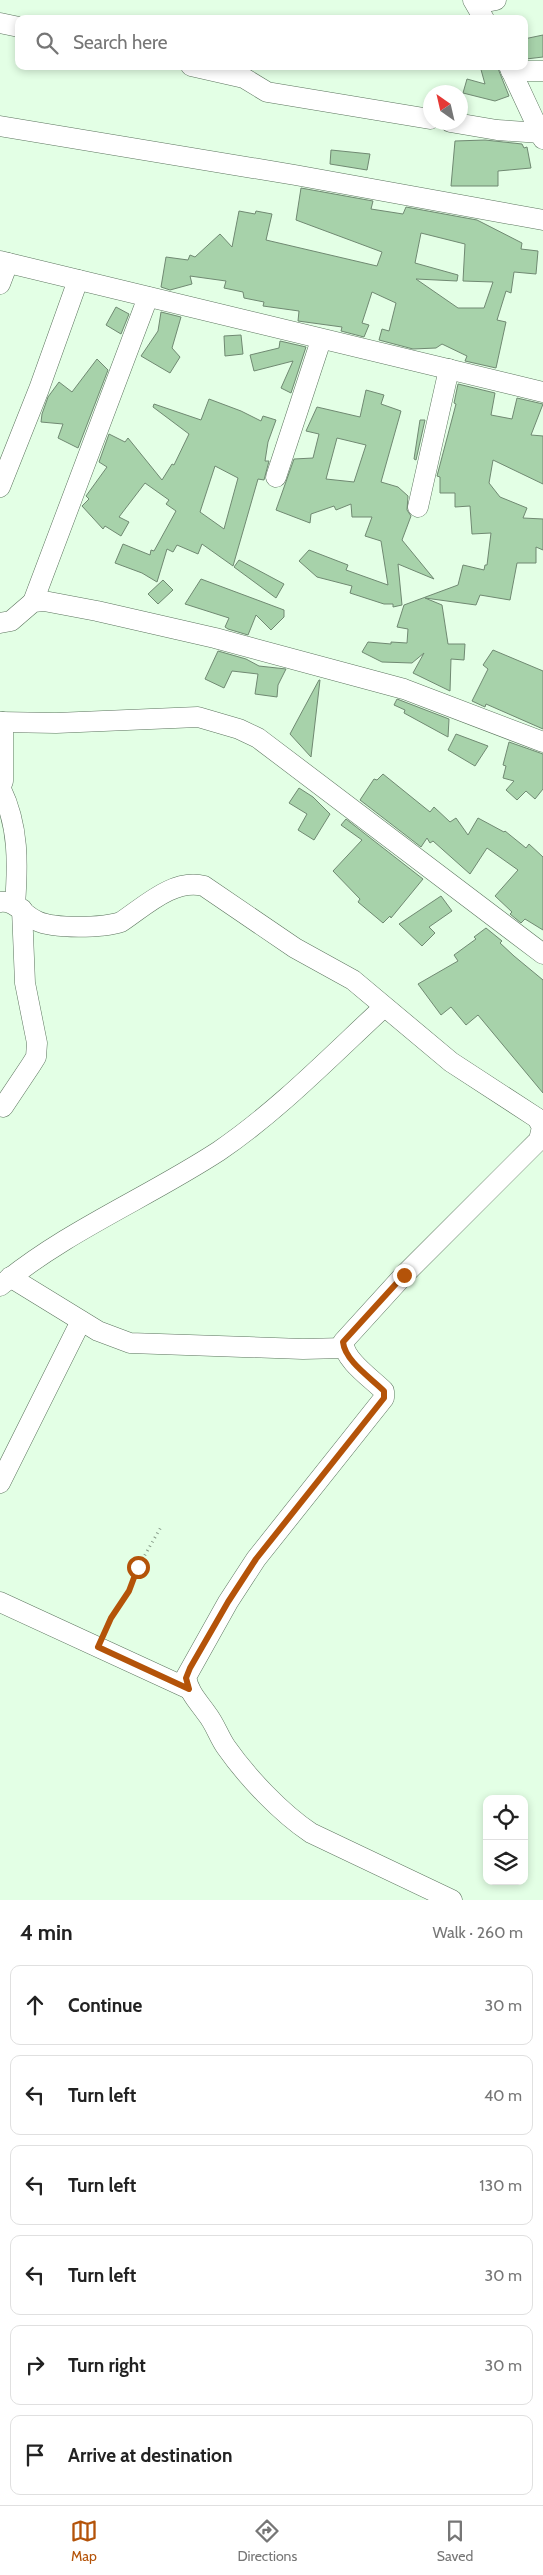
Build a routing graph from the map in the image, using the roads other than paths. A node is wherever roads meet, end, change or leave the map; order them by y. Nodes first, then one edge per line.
1 (496, 0) edge
2 (478, 8) edge
3 (0, 23) edge
4 (15, 26) edge
5 (209, 70) edge
6 (510, 70) edge
7 (526, 70) edge
8 (543, 71) edge
9 (423, 118) edge
10 (468, 125) edge
11 (0, 126) edge
12 (542, 136) edge
13 (543, 220) edge
14 (4, 262) edge
15 (78, 280) junction
16 (0, 284) edge
17 (148, 297) junction
18 (321, 340) junction
19 (449, 369) junction
20 (543, 392) edge
21 (276, 477) dead end
22 (0, 487) edge
23 (418, 507) dead end
24 (34, 602) junction
25 (0, 623) edge
26 (2, 722) edge
27 (543, 742) edge
28 (0, 789) edge
29 (12, 905) edge
30 (543, 954) edge
31 (384, 1007) junction
32 (3, 1107) dead end
33 (542, 1136) edge
34 (5, 1282) edge
35 (81, 1321) junction
36 (344, 1348) junction
37 (0, 1483) edge
38 (0, 1602) edge
39 (189, 1689) junction
40 (452, 1900) edge

1 - 2 street
3 - 4 street
5 - 9 street
6 - 12 street
7 - 8 street
10 - 12 street
11 - 13 street
14 - 15 street
14 - 16 street
15 - 17 street
15 - 22 street
17 - 18 street
17 - 24 street
18 - 19 street
18 - 21 street
19 - 20 street
19 - 23 street
24 - 25 street
24 - 27 street
26 - 28 street
26 - 30 street
28 - 29 street
29 - 31 street
29 - 32 street
31 - 33 street
31 - 34 street
33 - 36 street
34 - 35 street
35 - 36 street
35 - 37 street
36 - 39 street
38 - 39 street
39 - 40 street

